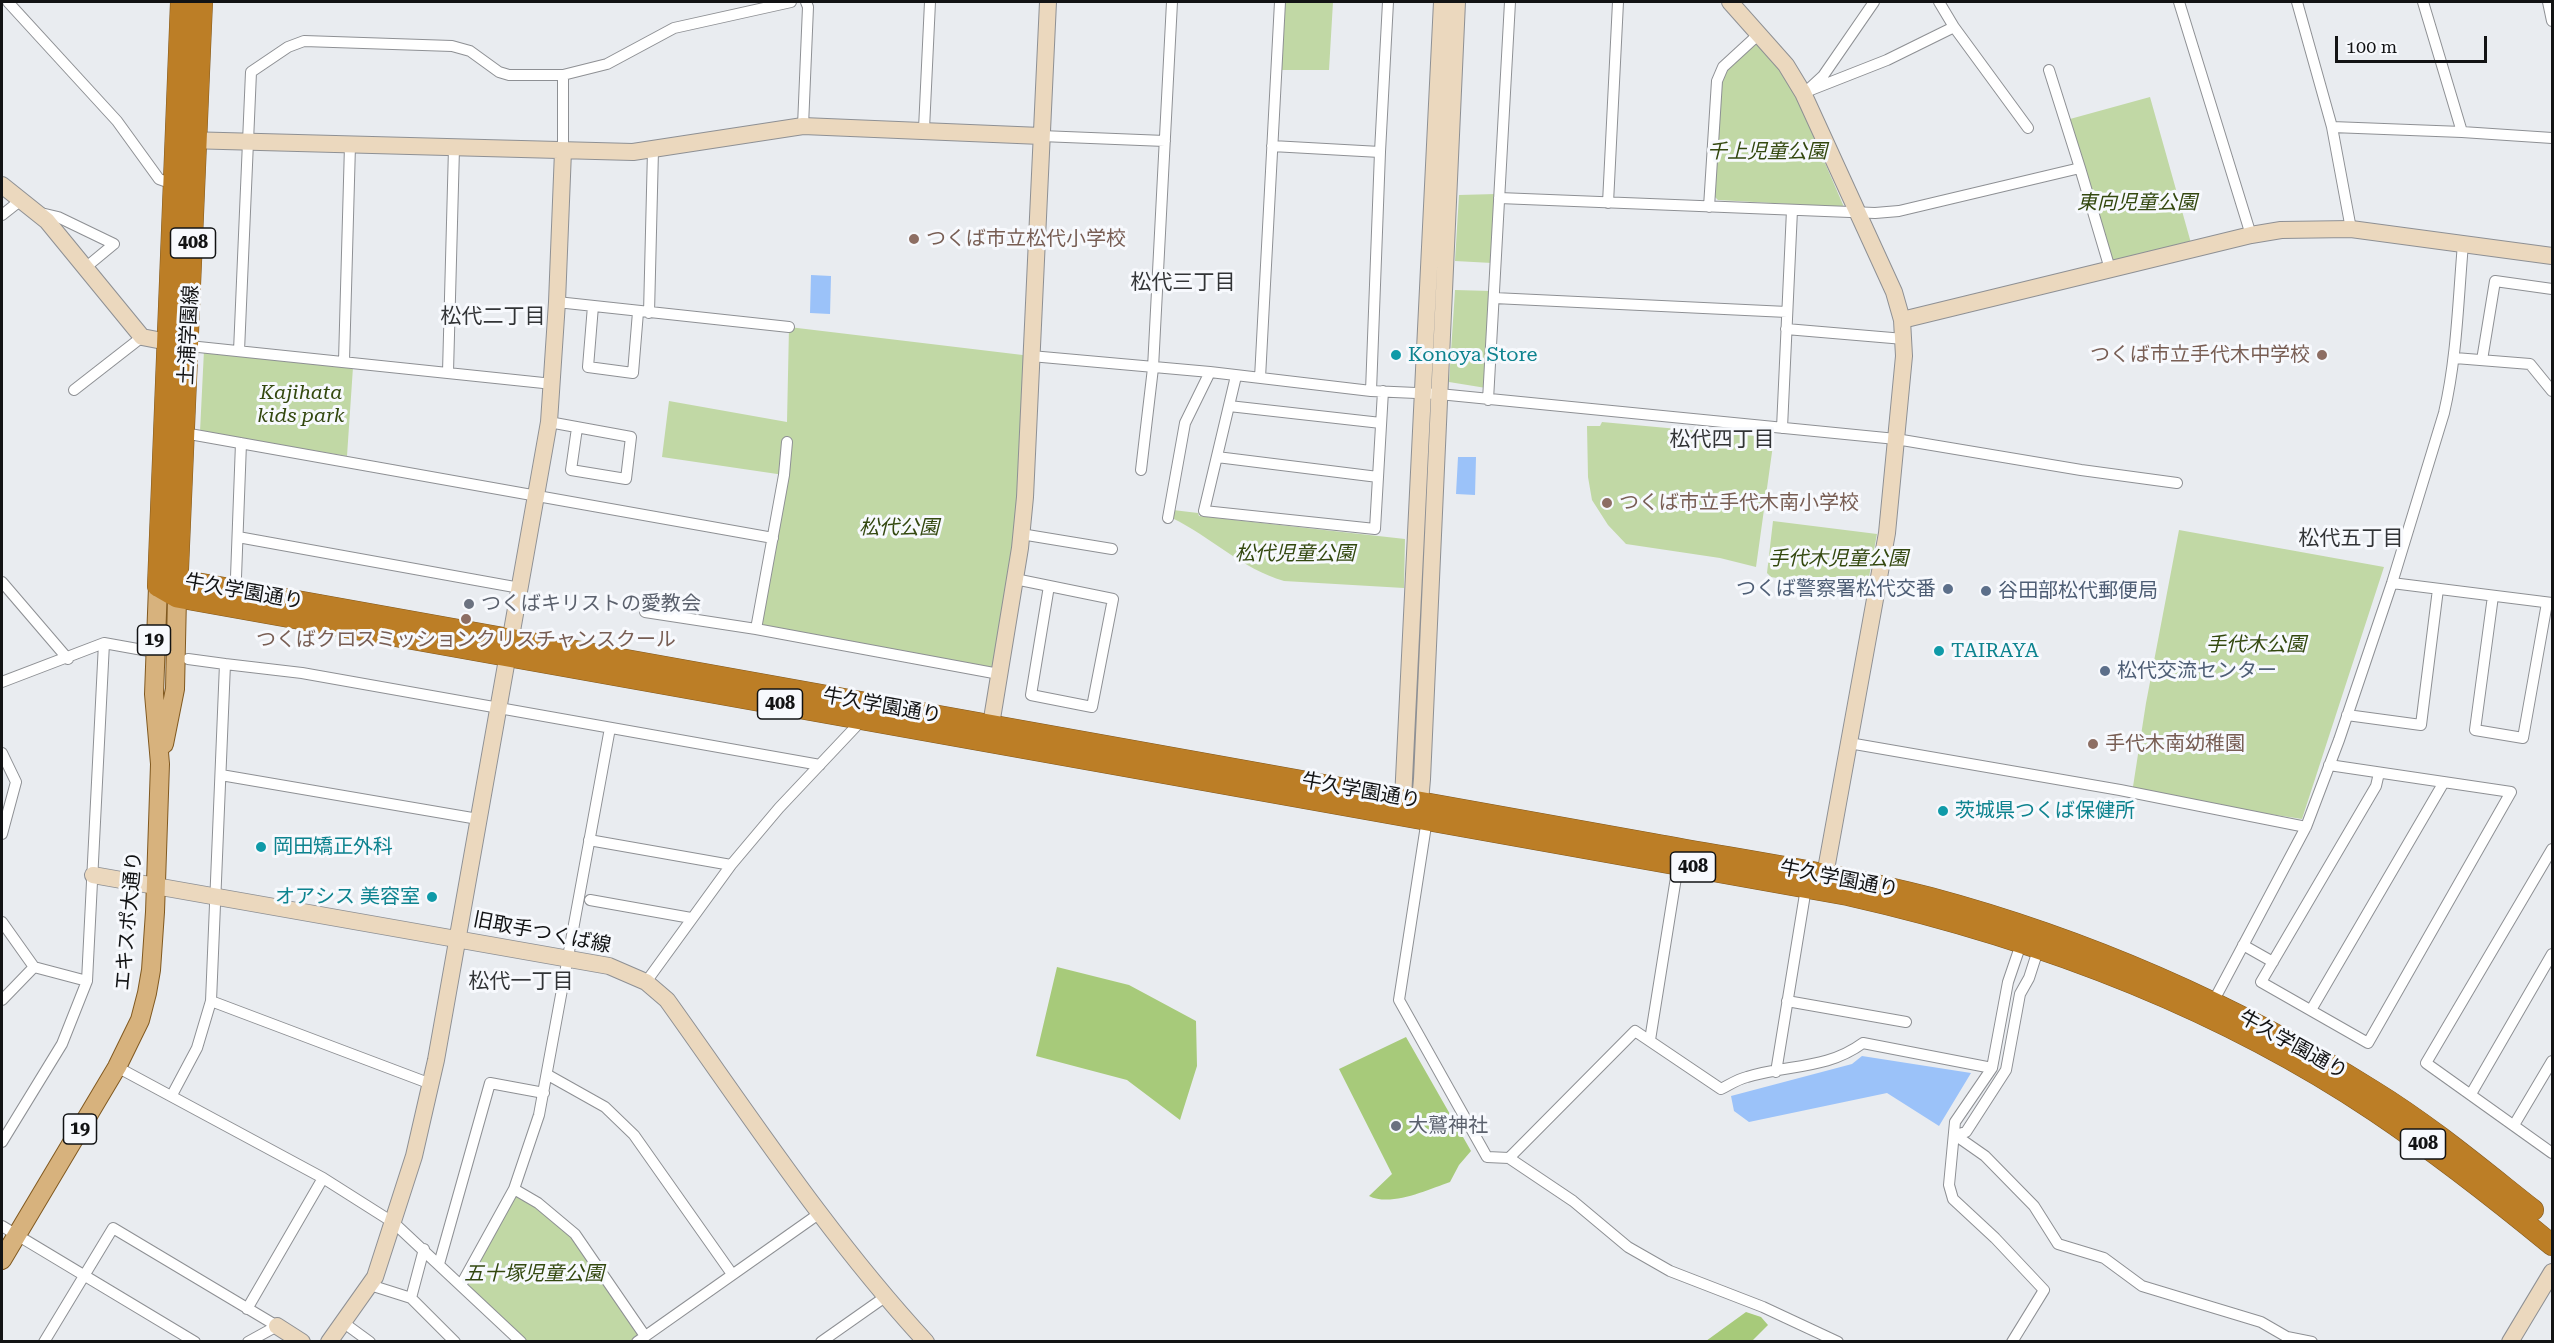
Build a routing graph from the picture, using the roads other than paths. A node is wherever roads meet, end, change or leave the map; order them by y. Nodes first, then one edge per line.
1 (8, 2) edge
2 (181, 2) edge
3 (202, 2) edge
4 (791, 2) edge
5 (806, 2) edge
6 (930, 2) edge
7 (1048, 2) edge
8 (1172, 2) edge
9 (1280, 2) edge
10 (1388, 2) edge
11 (1442, 2) edge
12 (1457, 2) edge
13 (1510, 2) edge
14 (1618, 2) edge
15 (1730, 2) edge
16 (1874, 2) edge
17 (1939, 2) edge
18 (2180, 2) edge
19 (2297, 2) edge
20 (2423, 2) edge
21 (2548, 2) edge
22 (2553, 21) edge
23 (1954, 27) junction
24 (1760, 33) junction
25 (2049, 70) dead end
26 (563, 75) junction
27 (1803, 93) junction
28 (803, 126) junction
29 (2332, 127) junction
30 (2028, 128) dead end
31 (924, 129) junction
32 (2462, 132) junction
33 (1041, 136) junction
34 (2553, 138) edge
35 (175, 139) junction
36 (196, 140) junction
37 (1165, 141) junction
38 (249, 142) junction
39 (350, 145) junction
40 (1272, 146) junction
41 (454, 148) junction
42 (653, 150) junction
43 (563, 151) junction
44 (1380, 152) junction
45 (2080, 168) junction
46 (173, 184) junction
47 (2, 185) edge
48 (1499, 198) junction
49 (1608, 203) junction
50 (27, 206) junction
51 (1710, 207) junction
52 (1792, 210) junction
53 (1858, 213) junction
54 (2, 215) edge
55 (2351, 229) junction
56 (2251, 235) junction
57 (2463, 244) junction
58 (2553, 256) edge
59 (85, 268) junction
60 (2110, 269) junction
61 (2553, 289) edge
62 (1494, 298) junction
63 (557, 302) junction
64 (593, 306) junction
65 (644, 312) junction
66 (1787, 312) junction
67 (1902, 320) junction
68 (789, 327) dead end
69 (1786, 329) junction
70 (142, 337) junction
71 (1904, 339) junction
72 (178, 344) junction
73 (239, 351) junction
74 (1031, 356) junction
75 (2455, 358) junction
76 (2482, 360) junction
77 (344, 361) junction
78 (1154, 368) junction
79 (448, 372) junction
80 (1210, 372) junction
81 (1236, 376) junction
82 (1260, 378) junction
83 (553, 384) junction
84 (74, 390) dead end
85 (1371, 391) junction
86 (1383, 391) junction
87 (2553, 391) edge
88 (1431, 394) junction
89 (1488, 399) junction
90 (1229, 406) junction
91 (549, 422) junction
92 (1381, 423) junction
93 (577, 428) junction
94 (1782, 428) junction
95 (184, 433) junction
96 (1896, 439) junction
97 (787, 441) dead end
98 (241, 442) junction
99 (1217, 457) junction
100 (1141, 470) dead end
101 (1378, 477) junction
102 (2177, 483) dead end
103 (537, 495) junction
104 (1168, 518) dead end
105 (1022, 534) junction
106 (238, 537) junction
107 (773, 538) junction
108 (1112, 549) dead end
109 (236, 577) dead end
110 (1015, 579) junction
111 (2, 582) edge
112 (2391, 582) junction
113 (1049, 586) junction
114 (171, 588) junction
115 (520, 588) junction
116 (2438, 589) junction
117 (2493, 596) junction
118 (2550, 603) edge
119 (645, 612) dead end
120 (756, 629) junction
121 (104, 643) junction
122 (509, 648) junction
123 (154, 652) junction
124 (68, 658) junction
125 (188, 659) dead end
126 (225, 664) junction
127 (999, 674) junction
128 (2, 682) edge
129 (499, 708) junction
130 (2347, 715) junction
131 (863, 719) junction
132 (610, 728) junction
133 (990, 733) junction
134 (1849, 743) junction
135 (2, 753) edge
136 (160, 764) junction
137 (820, 765) junction
138 (2329, 765) junction
139 (2379, 772) junction
140 (221, 775) junction
141 (2444, 782) junction
142 (1414, 809) junction
143 (478, 819) junction
144 (2306, 826) junction
145 (2, 834) edge
146 (590, 840) junction
147 (2553, 849) edge
148 (731, 865) junction
149 (1678, 865) junction
150 (93, 875) junction
151 (1818, 885) junction
152 (156, 886) junction
153 (216, 897) junction
154 (590, 900) dead end
155 (691, 918) junction
156 (2, 922) edge
157 (457, 939) junction
158 (2030, 944) junction
159 (2243, 945) junction
160 (2553, 954) edge
161 (568, 959) junction
162 (2273, 962) junction
163 (34, 968) junction
164 (87, 981) junction
165 (646, 982) junction
166 (2, 1000) edge
167 (211, 1001) junction
168 (1787, 1001) junction
169 (2210, 1009) junction
170 (2311, 1010) junction
171 (1906, 1022) dead end
172 (1650, 1040) junction
173 (2553, 1061) edge
174 (117, 1067) junction
175 (1992, 1068) junction
176 (1776, 1072) junction
177 (548, 1075) junction
178 (431, 1084) junction
179 (544, 1093) junction
180 (2471, 1094) junction
181 (172, 1095) junction
182 (2514, 1125) junction
183 (1955, 1135) junction
184 (2, 1142) edge
185 (2553, 1153) edge
186 (1509, 1158) junction
187 (323, 1179) junction
188 (514, 1189) junction
189 (820, 1213) junction
190 (394, 1223) junction
191 (9, 1230) edge
192 (2552, 1238) edge
193 (424, 1250) junction
194 (2, 1260) edge
195 (439, 1264) junction
196 (2553, 1272) edge
197 (732, 1274) junction
198 (84, 1276) junction
199 (370, 1285) junction
200 (461, 1285) junction
201 (885, 1297) junction
202 (411, 1298) junction
203 (247, 1308) junction
204 (344, 1323) junction
205 (277, 1326) junction
206 (641, 1339) edge
207 (44, 1341) edge
208 (195, 1341) edge
209 (248, 1341) edge
210 (302, 1341) edge
211 (328, 1341) edge
212 (370, 1341) edge
213 (455, 1341) edge
214 (521, 1341) edge
215 (821, 1341) edge
216 (926, 1341) edge
217 (1834, 1341) edge
218 (2012, 1341) edge
219 (2312, 1341) edge
220 (2510, 1341) edge

1 - 46 street
2 - 35 highway, 土浦学園線 / 408
3 - 36 highway, 土浦学園線 / 408
4 - 26 street
5 - 28 street
6 - 31 street
7 - 33 street
8 - 37 street
9 - 40 street
10 - 44 street
11 - 88 street
12 - 88 street
13 - 48 street
14 - 49 street
15 - 24 street
16 - 27 street
17 - 23 street
18 - 56 street
19 - 29 street
20 - 32 street
21 - 22 street
23 - 27 street
23 - 30 street
24 - 27 street
24 - 51 street
25 - 45 street
26 - 38 street
26 - 43 street
27 - 53 street
28 - 31 street
28 - 42 street
29 - 32 street
29 - 55 street
31 - 33 street
32 - 34 street
33 - 37 street
33 - 74 street
35 - 36 street
35 - 46 highway, 土浦学園線 / 408
36 - 38 street
36 - 72 highway, 土浦学園線 / 408
37 - 78 street
38 - 39 street
38 - 73 street
39 - 41 street
39 - 77 street
40 - 44 street
40 - 82 street
41 - 43 street
41 - 79 street
42 - 43 street
42 - 65 street
43 - 63 street
44 - 85 street
45 - 53 street
45 - 60 street
46 - 72 highway, 土浦学園線 / 408
47 - 50 street
48 - 49 street
48 - 62 street
49 - 51 street
50 - 54 street
50 - 59 street
50 - 59 street
51 - 52 street
52 - 53 street
52 - 66 street
53 - 67 street
55 - 56 street
55 - 57 street
56 - 60 street
57 - 58 street
57 - 75 street
59 - 70 street
60 - 67 street
61 - 76 street
62 - 66 street
62 - 89 street
63 - 64 street
63 - 83 street
64 - 65 street
64 - 65 street
65 - 68 street
66 - 69 street
67 - 71 street
69 - 71 street
69 - 94 street
70 - 72 street
70 - 84 street
71 - 96 street
72 - 73 street
72 - 95 highway, 土浦学園線 / 408
72 - 114 highway, 土浦学園線 / 408
73 - 77 street
74 - 78 street
74 - 105 street
75 - 76 street
75 - 112 street
76 - 87 street
77 - 79 street
78 - 80 street
78 - 100 street
79 - 83 street
80 - 81 street
80 - 104 street
81 - 82 street
81 - 90 street
82 - 85 street
83 - 91 street
85 - 86 street
86 - 88 street
86 - 92 street
88 - 89 street
88 - 142 street
89 - 94 street
90 - 92 street
90 - 99 street
91 - 93 street
91 - 103 street
92 - 101 street
93 - 93 street
94 - 96 street
95 - 98 street
95 - 114 highway, 土浦学園線 / 408
96 - 102 street
96 - 134 street
97 - 107 street
98 - 103 street
98 - 106 street
99 - 101 street
99 - 101 street
103 - 107 street
103 - 115 street
105 - 108 street
105 - 110 street
106 - 109 street
106 - 115 street
107 - 120 street
110 - 113 street
110 - 127 street
111 - 124 street
112 - 116 street
112 - 130 street
113 - 113 street
114 - 122 highway, 牛久学園通り / 408
114 - 123 main road, エキスポ大通り / 19
114 - 136 main road, エキスポ大通り / 19
115 - 122 street
116 - 117 street
116 - 130 street
117 - 118 street
117 - 118 street
119 - 120 street
120 - 127 street
121 - 123 street
121 - 124 street
121 - 150 street
122 - 129 street
122 - 131 highway, 牛久学園通り / 408
122 - 133 highway, 牛久学園通り / 408
123 - 136 main road, エキスポ大通り / 19
124 - 128 street
125 - 126 street
126 - 129 street
126 - 140 street
127 - 133 street
129 - 132 street
129 - 143 street
130 - 138 street
131 - 133 highway, 牛久学園通り / 408
131 - 137 street
132 - 137 street
132 - 146 street
133 - 142 highway, 牛久学園通り / 408
134 - 144 street
134 - 151 street
135 - 145 street
136 - 152 main road, エキスポ大通り / 19
137 - 148 street
138 - 139 street
138 - 144 street
139 - 141 street
139 - 162 street
140 - 143 street
140 - 153 street
141 - 170 street
141 - 170 street
142 - 149 highway, 牛久学園通り / 408
142 - 151 highway, 牛久学園通り / 408
142 - 186 street
143 - 157 street
144 - 159 street
146 - 148 street
146 - 161 street
147 - 180 street
148 - 155 street
149 - 151 highway, 牛久学園通り / 408
149 - 172 street
150 - 152 street, 旧取手つくば線
150 - 164 street
151 - 158 highway, 牛久学園通り / 408
151 - 168 street
151 - 169 highway, 牛久学園通り / 408
152 - 153 street, 旧取手つくば線
152 - 174 main road, エキスポ大通り / 19
153 - 157 street, 旧取手つくば線
153 - 167 street
154 - 155 street
155 - 165 street
156 - 163 street
157 - 161 street, 旧取手つくば線
157 - 178 street
158 - 169 highway, 牛久学園通り / 408
158 - 175 street
158 - 183 street
159 - 162 street
159 - 169 street
160 - 180 street
161 - 165 street, 旧取手つくば線
161 - 177 street
162 - 170 street
163 - 164 street
163 - 166 street
164 - 184 street
165 - 189 street, 旧取手つくば線
167 - 178 street
167 - 181 street
168 - 171 street
168 - 176 street
169 - 192 highway, 牛久学園通り / 408
172 - 176 street
172 - 186 street
173 - 182 street
174 - 181 street
174 - 191 main road, エキスポ大通り / 19
175 - 176 street
175 - 183 street
177 - 179 street
177 - 197 street
178 - 190 street
179 - 188 street
179 - 195 street
180 - 182 street
181 - 187 street
182 - 185 street
183 - 218 street
183 - 219 street
186 - 217 street
187 - 190 street
187 - 203 street
188 - 200 street
188 - 206 street
189 - 197 street
189 - 201 street, 旧取手つくば線
190 - 193 street
190 - 199 street
191 - 194 main road, エキスポ大通り / 19
191 - 198 street
193 - 195 street
193 - 202 street
195 - 200 street
196 - 220 street
197 - 206 street
198 - 203 street
198 - 207 street
198 - 208 street
199 - 202 street
199 - 204 street
200 - 214 street
201 - 215 street
201 - 216 street, 旧取手つくば線
202 - 213 street
203 - 205 street
204 - 211 street
204 - 212 street
205 - 209 street
205 - 210 street

